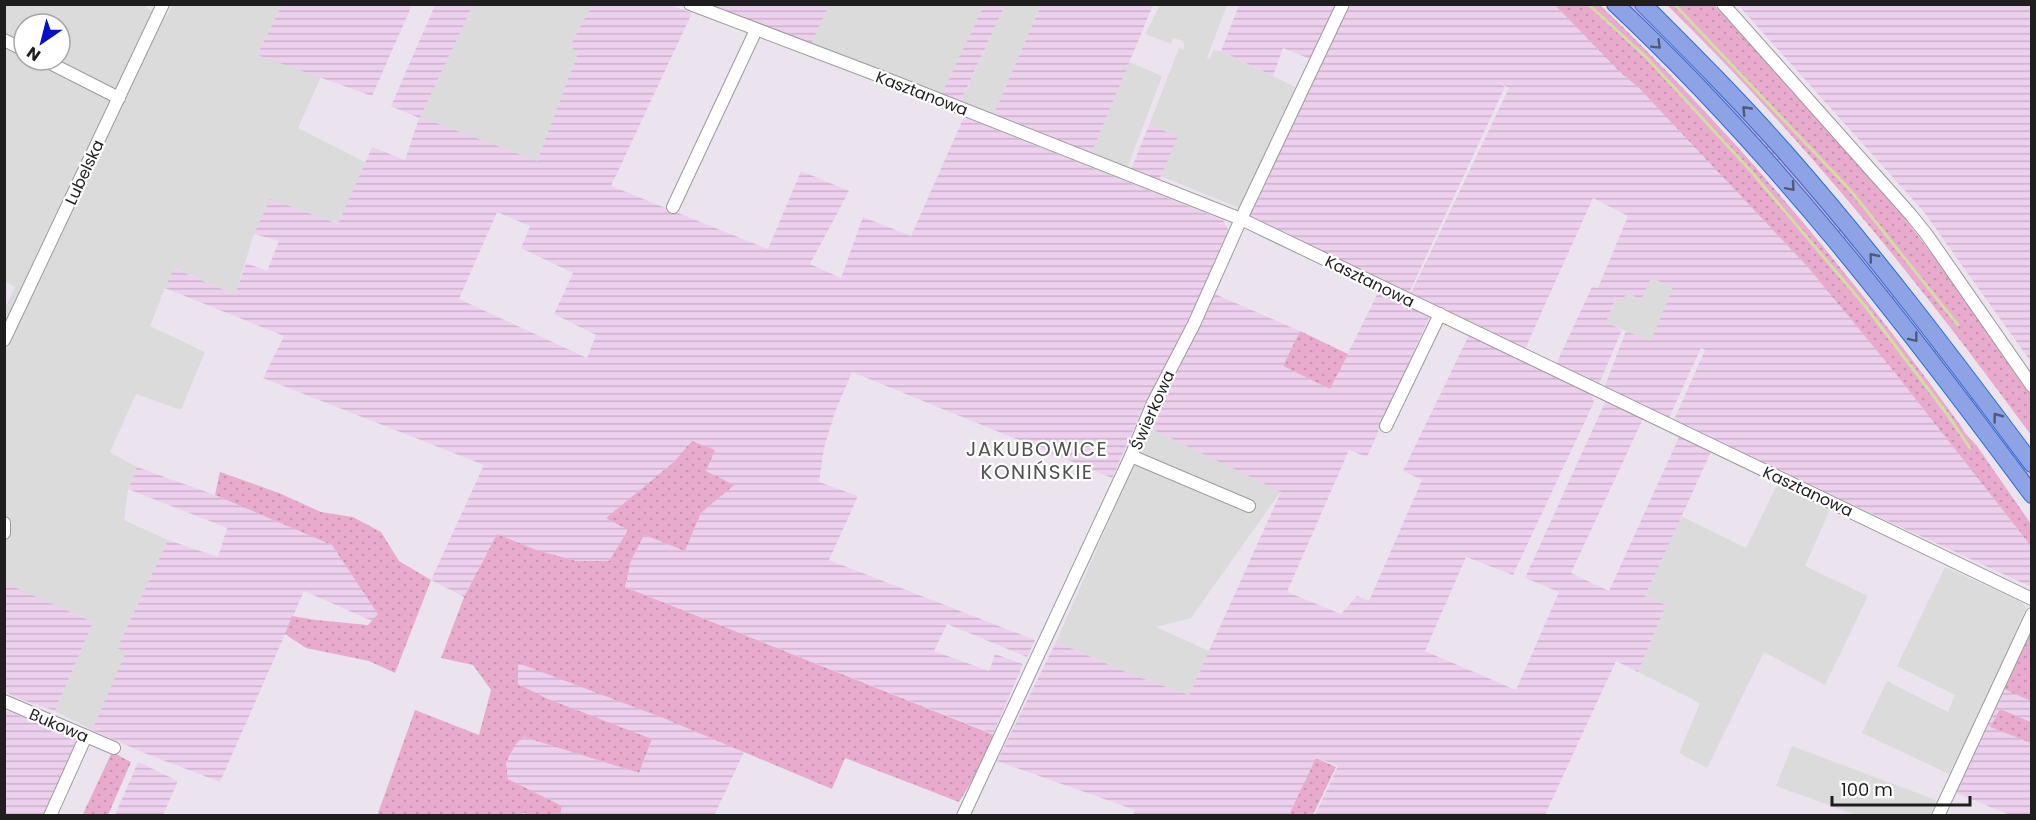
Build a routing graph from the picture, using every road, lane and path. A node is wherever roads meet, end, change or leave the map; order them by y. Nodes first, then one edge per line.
1 (163, 4) edge
2 (690, 4) edge
3 (1343, 4) edge
4 (1615, 4) edge
5 (1643, 4) edge
6 (1723, 4) edge
7 (756, 30) junction
8 (68, 72) edge
9 (119, 98) junction
10 (673, 207) dead end
11 (1241, 219) junction
12 (1440, 314) junction
13 (4, 340) edge
14 (2031, 386) edge
15 (1386, 426) dead end
16 (1131, 456) junction
17 (2031, 464) edge
18 (2031, 495) edge
19 (1249, 506) dead end
20 (4, 523) edge
21 (4, 533) edge
22 (2031, 599) edge
23 (2031, 614) edge
24 (4, 701) edge
25 (86, 736) junction
26 (114, 748) dead end
27 (50, 816) edge
28 (963, 816) edge
29 (1938, 816) edge

1 - 9 street, Lubelska
2 - 7 street, Kasztanowa
3 - 11 street, Świerkowa
4 -> 18 highway
17 -> 5 highway
6 - 14 street
7 - 10 street
7 - 11 street, Kasztanowa
8 - 9 street
9 - 13 street, Lubelska
11 - 12 street, Kasztanowa
11 - 16 street, Świerkowa
12 - 15 street
12 - 22 street, Kasztanowa
16 - 19 street
16 - 28 street, Świerkowa
20 - 21 street
23 - 29 street
24 - 25 street, Bukowa
25 - 26 street, Bukowa
25 - 27 street

